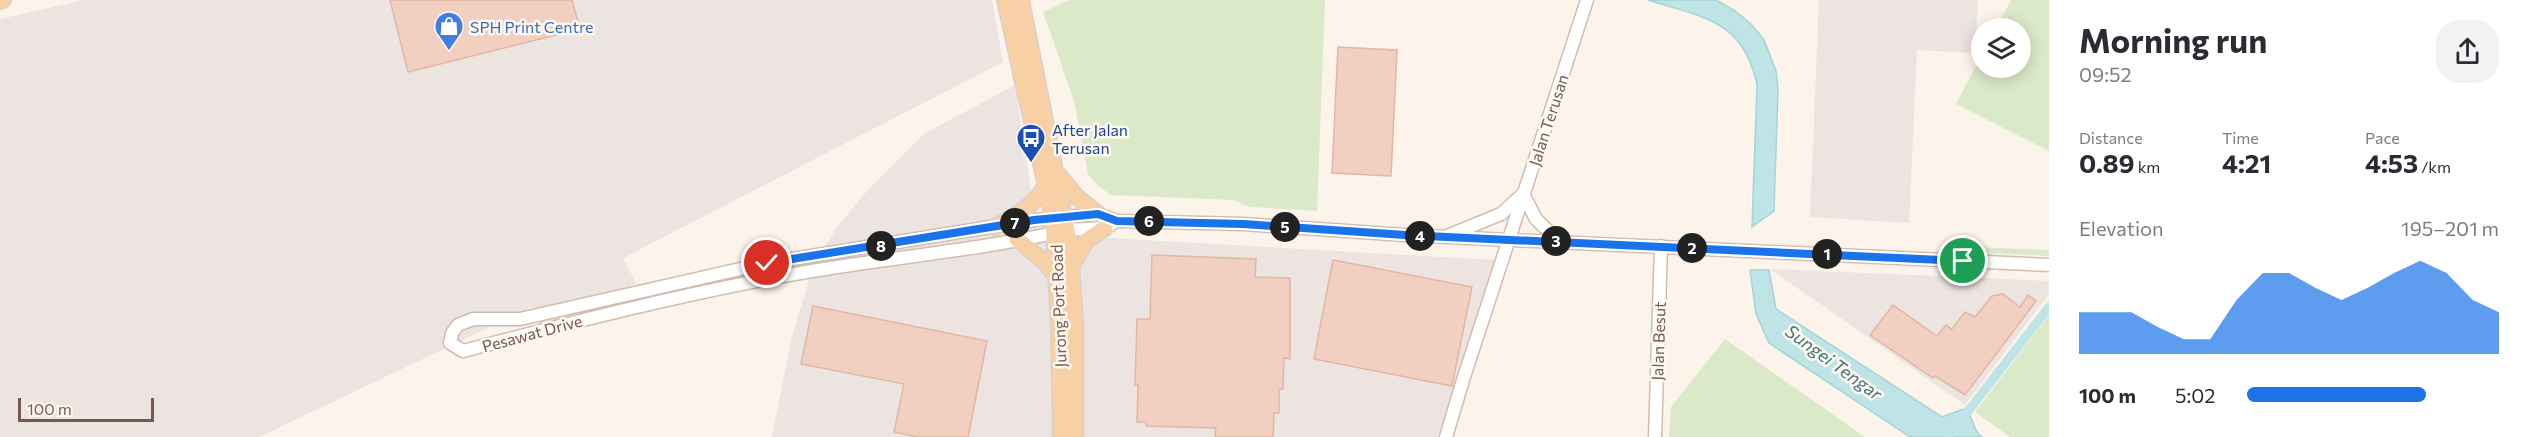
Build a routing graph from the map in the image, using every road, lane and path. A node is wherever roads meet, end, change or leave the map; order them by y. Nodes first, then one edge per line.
1 (1005, 0) edge
2 (1021, 0) edge
3 (1587, 0) edge
4 (1056, 172) junction
5 (1046, 185) junction
6 (1523, 194) junction
7 (1107, 221) junction
8 (1060, 224) junction
9 (995, 227) junction
10 (1445, 237) junction
11 (1017, 239) junction
12 (1510, 240) junction
13 (1558, 242) junction
14 (1661, 246) junction
15 (2047, 264) edge
16 (1071, 266) junction
17 (1057, 278) junction
18 (1060, 437) edge
19 (1075, 437) edge
20 (1446, 437) edge
21 (1654, 437) edge

1 - 5 main road, Jurong Port Road
2 - 4 main road, Jurong Port Road
3 - 6 street, Jalan Terusan
4 - 7 main road
4 - 8 main road, Jurong Port Road
5 - 8 main road, Jurong Port Road
5 - 9 main road
6 - 10 street
6 - 12 street, Jalan Terusan
6 - 13 street
7 - 8 street
7 - 10 street
7 - 16 main road
8 - 9 street, Pesawat Drive
8 - 11 street, Pesawat Drive
8 - 16 main road, Jurong Port Road
8 - 17 main road, Jurong Port Road
9 - 11 street, Pesawat Drive
10 - 12 street
11 - 17 main road
12 - 13 street
12 - 20 street, Jalan Terusan
13 - 14 street
14 - 15 street
14 - 21 street, Jalan Besut
16 - 19 main road, Jurong Port Road
17 - 18 main road, Jurong Port Road

